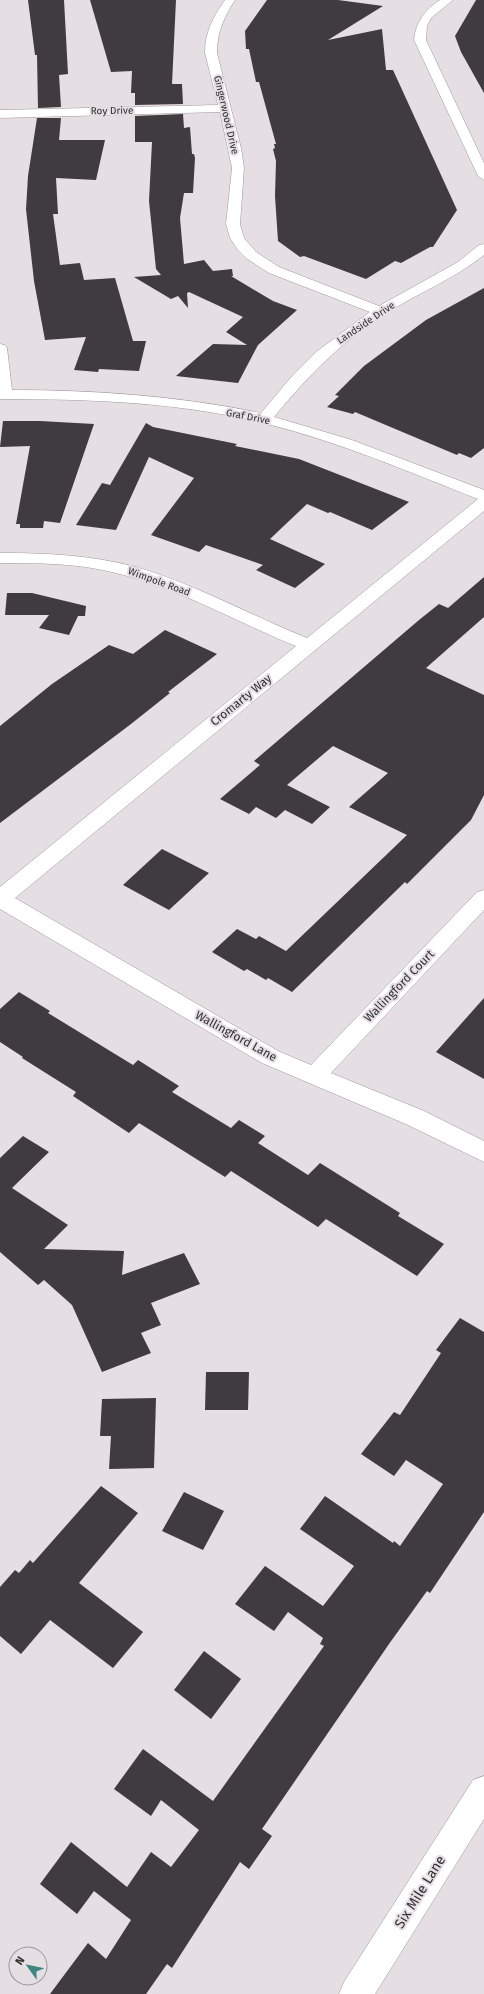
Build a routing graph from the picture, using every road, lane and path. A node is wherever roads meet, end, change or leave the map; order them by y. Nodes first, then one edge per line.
1 (230, 0) edge
2 (448, 0) edge
3 (225, 108) junction
4 (0, 114) edge
5 (483, 170) edge
6 (484, 248) edge
7 (380, 311) junction
8 (0, 348) edge
9 (2, 394) edge
10 (264, 419) junction
11 (484, 496) edge
12 (484, 503) edge
13 (0, 558) edge
14 (309, 645) junction
15 (484, 897) edge
16 (0, 899) edge
17 (315, 1076) junction
18 (484, 1152) edge
19 (484, 1791) edge
20 (356, 1994) edge

1 - 3 street, Gingerwood Drive
2 - 5 street
3 - 4 street, Roy Drive
3 - 7 street, Gingerwood Drive
6 - 7 street, Landside Drive
7 - 10 street, Landside Drive
8 - 9 street
9 - 10 street, Graf Drive
10 - 11 street, Graf Drive
12 - 14 street, Cromarty Way
13 - 14 street, Wimpole Road
14 - 16 street, Cromarty Way
15 - 17 street, Wallingford Court
16 - 17 street, Wallingford Lane
17 - 18 street, Wallingford Lane
19 - 20 street, Six Mile Lane

